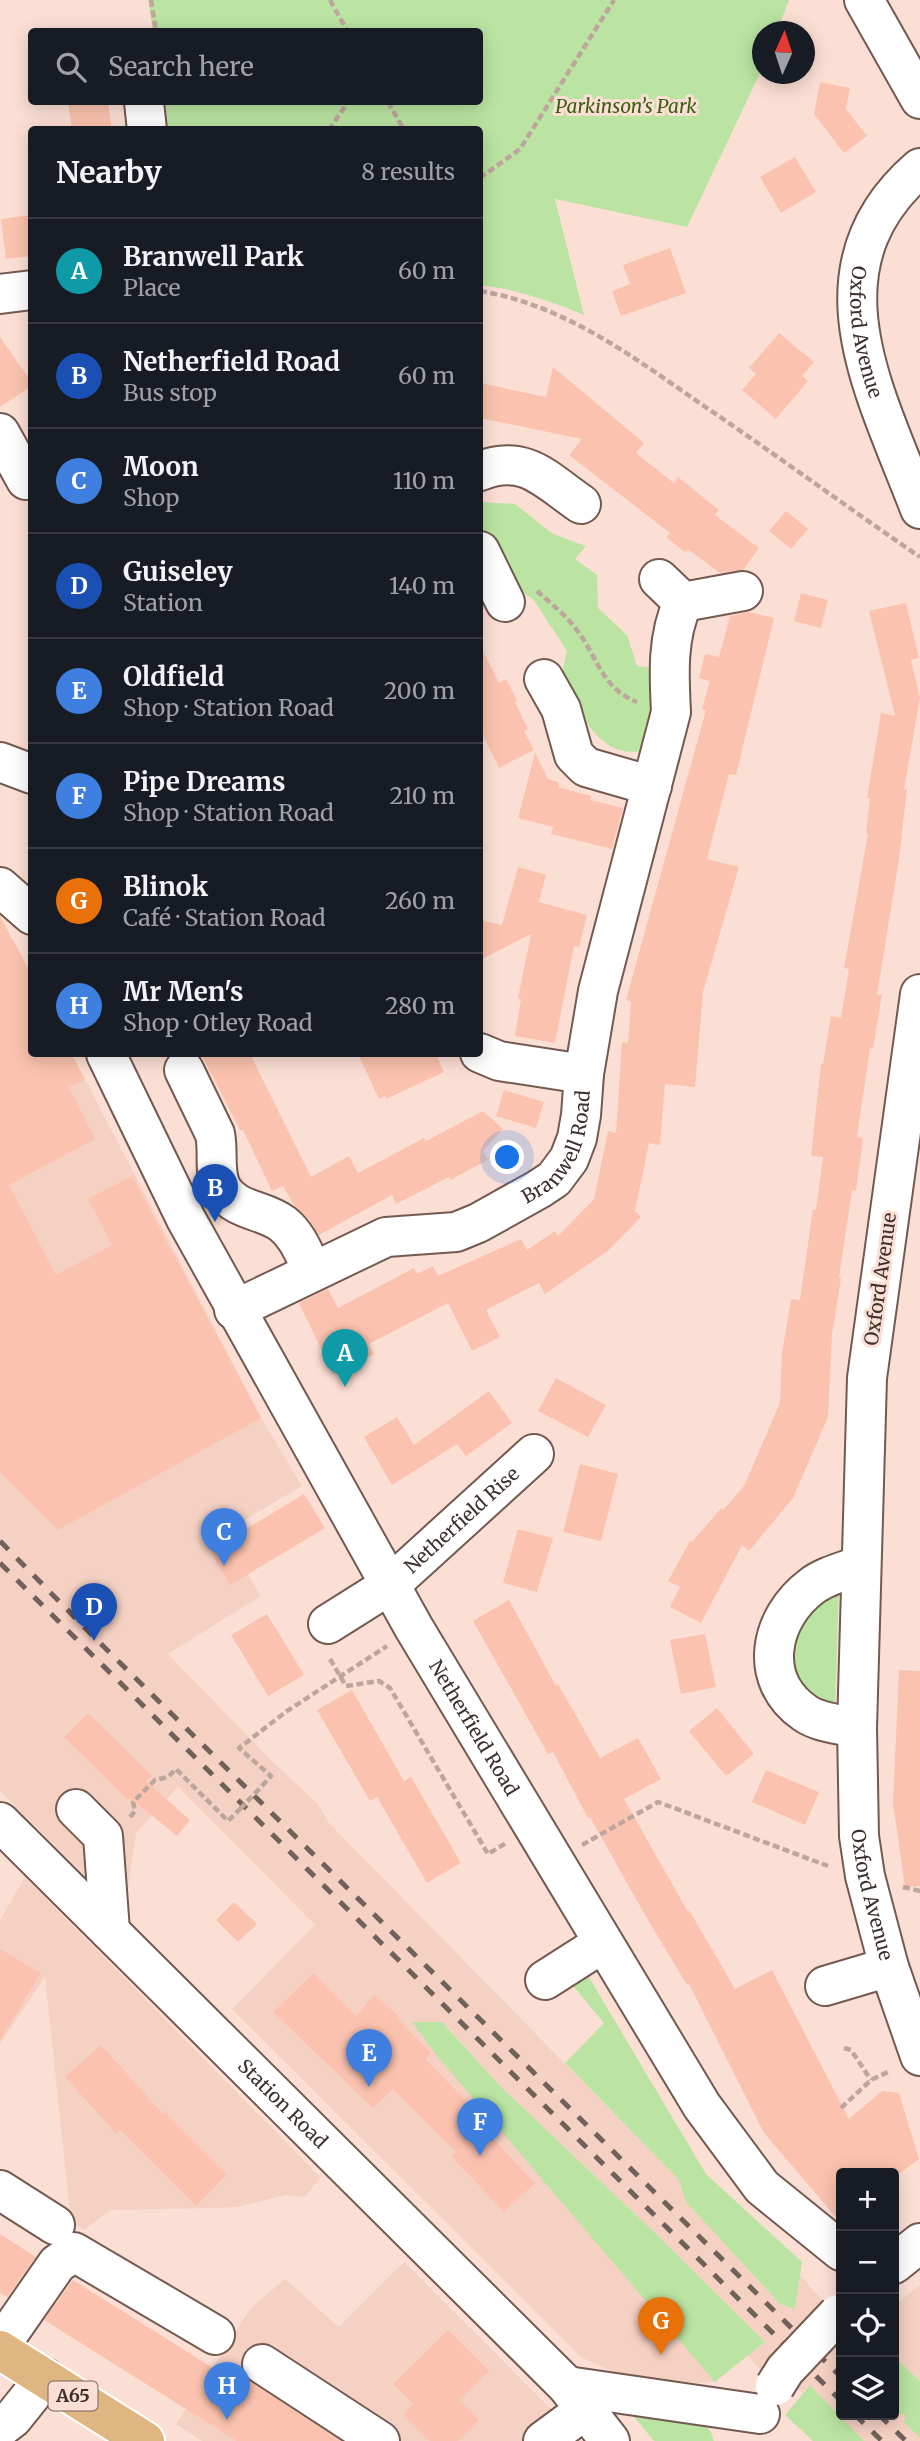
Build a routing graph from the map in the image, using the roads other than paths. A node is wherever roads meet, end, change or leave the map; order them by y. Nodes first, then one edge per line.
1 (864, 0) edge
2 (920, 99) edge
3 (144, 105) edge
4 (147, 126) edge
5 (920, 168) edge
6 (28, 290) edge
7 (0, 294) edge
8 (0, 433) edge
9 (483, 470) edge
10 (26, 480) dead end
11 (582, 504) dead end
12 (920, 509) edge
13 (483, 554) edge
14 (743, 591) dead end
15 (517, 593) road end
16 (544, 679) dead end
17 (0, 762) edge
18 (28, 772) edge
19 (652, 786) junction
20 (920, 994) edge
21 (483, 1054) edge
22 (107, 1057) edge
23 (184, 1070) dead end
24 (584, 1074) junction
25 (312, 1270) junction
26 (234, 1310) junction
27 (534, 1454) dead end
28 (861, 1566) junction
29 (390, 1585) junction
30 (328, 1639) road end
31 (857, 1728) junction
32 (76, 1809) dead end
33 (0, 1822) edge
34 (110, 1931) junction
35 (603, 1943) junction
36 (889, 1967) junction
37 (545, 1980) dead end
38 (825, 1986) dead end
39 (912, 2006) edge
40 (920, 2056) edge
41 (0, 2190) edge
42 (55, 2225) dead end
43 (920, 2243) edge
44 (836, 2247) edge
45 (899, 2260) edge
46 (836, 2316) edge
47 (215, 2335) dead end
48 (0, 2348) edge
49 (262, 2364) dead end
50 (45, 2378) junction
51 (576, 2398) junction
52 (762, 2414) edge
53 (0, 2428) edge
54 (145, 2441) edge
55 (380, 2441) edge
56 (543, 2441) edge
57 (610, 2441) edge

1 - 2 street
3 - 4 street
5 - 12 street, Oxford Avenue
6 - 7 street
8 - 10 street
9 - 11 street
13 - 15 street
14 - 19 street, Branwell Road
16 - 19 street
17 - 18 street
19 - 24 street, Branwell Road
20 - 28 street, Oxford Avenue
21 - 24 street
22 - 26 street, Netherfield Road
23 - 25 street
24 - 25 street, Branwell Road
25 - 26 street, Branwell Road
26 - 29 street, Netherfield Road
27 - 29 street, Netherfield Rise
28 - 31 street, Oxford Avenue
28 - 31 street
29 - 30 street, Netherfield Rise
29 - 35 street, Netherfield Road
31 - 36 street, Oxford Avenue
32 - 34 street
33 - 34 street, Station Road
34 - 51 street, Station Road
35 - 37 street
35 - 44 street, Netherfield Road
36 - 38 street
36 - 39 street, Oxford Avenue
39 - 40 street, Oxford Avenue
41 - 42 street
43 - 45 street
46 - 52 street, bridge
47 - 48 street
48 - 50 main road, A65
49 - 55 street
50 - 53 street
50 - 54 main road, A65
51 - 52 street
51 - 56 street
51 - 57 street, Station Road

